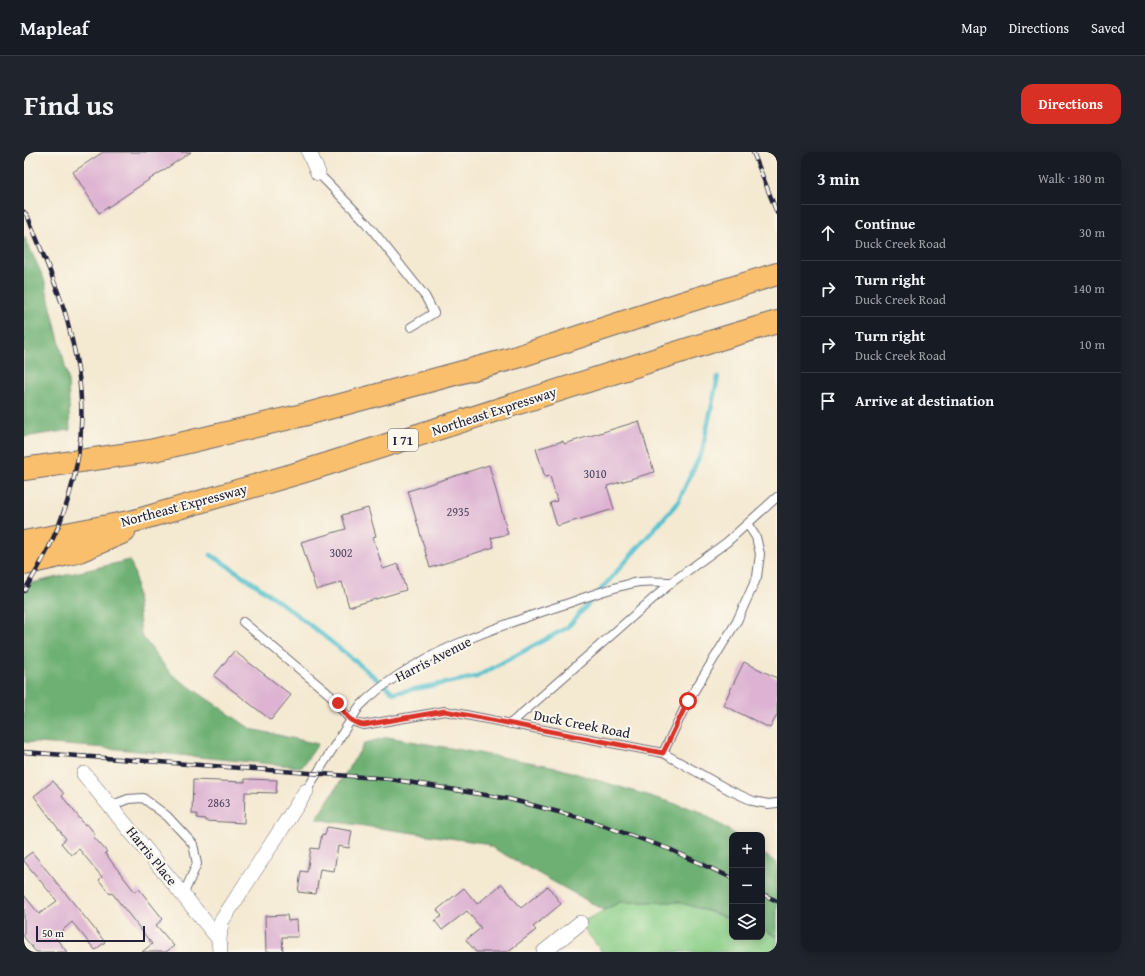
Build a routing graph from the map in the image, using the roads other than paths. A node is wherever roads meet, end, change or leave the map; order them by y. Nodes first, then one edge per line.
1 (309, 152) edge
2 (318, 173) joint
3 (777, 274) edge
4 (777, 322) edge
5 (411, 327) dead end
6 (24, 469) edge
7 (777, 497) edge
8 (190, 505) junction
9 (748, 525) junction
10 (24, 542) edge
11 (24, 564) edge
12 (672, 582) junction
13 (243, 622) dead end
14 (351, 721) junction
15 (510, 724) junction
16 (663, 753) junction
17 (84, 774) dead end
18 (306, 791) joint
19 (777, 803) edge
20 (110, 806) junction
21 (184, 895) junction
22 (580, 923) dead end
23 (220, 946) edge
24 (544, 952) edge

1 - 2 street
2 - 5 lane
3 - 6 highway
4 - 8 highway, Northeast Expressway / I 71
7 - 9 lane
8 - 10 highway, Northeast Expressway / I 71
8 - 11 highway
9 - 12 lane
9 - 16 lane
12 - 14 lane, Harris Avenue
12 - 15 lane
13 - 14 lane
14 - 15 lane, Duck Creek Road
14 - 18 lane, Harris Avenue
15 - 16 lane, Duck Creek Road
16 - 19 lane, Duck Creek Road
17 - 20 street, Harris Place
18 - 23 street, Harris Avenue
20 - 21 street, Harris Place
20 - 21 lane
21 - 23 street, Harris Place
22 - 24 street

